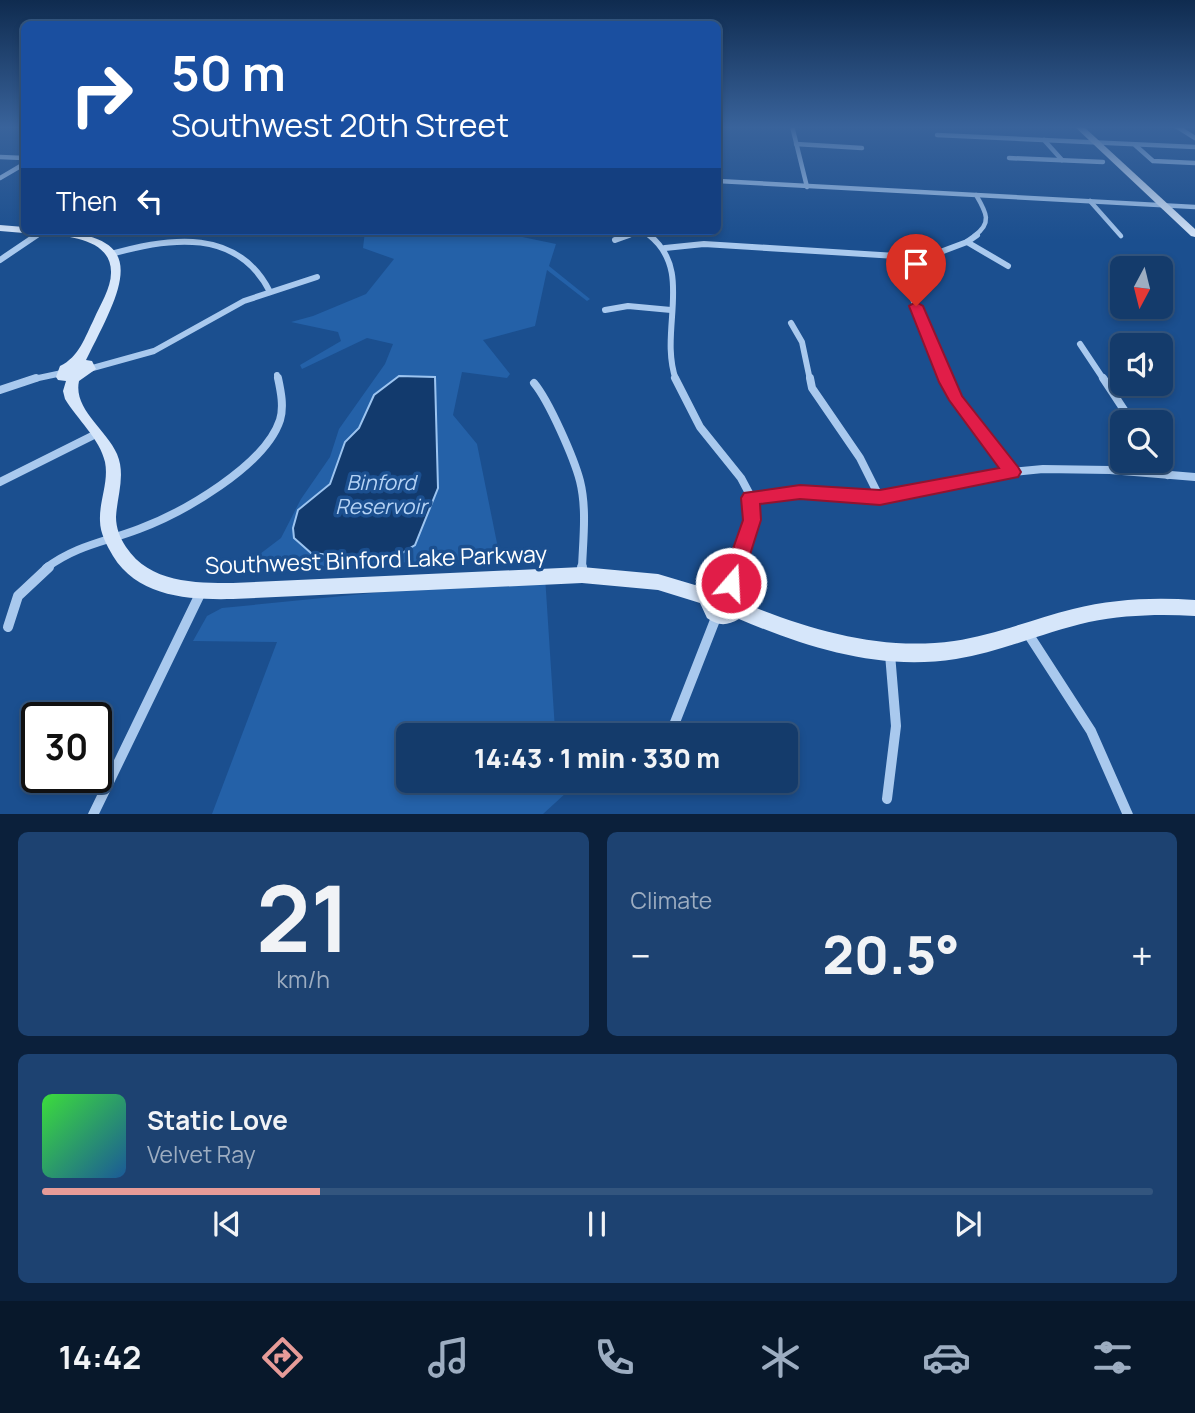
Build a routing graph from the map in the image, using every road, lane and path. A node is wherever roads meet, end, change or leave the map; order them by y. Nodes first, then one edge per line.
1 (801, 164) edge
2 (1119, 164) edge
3 (21, 166) edge
4 (0, 178) edge
5 (721, 181) edge
6 (737, 183) junction
7 (807, 187) junction
8 (737, 193) dead end
9 (976, 195) junction
10 (1090, 201) junction
11 (1163, 205) junction
12 (1195, 207) edge
13 (0, 228) edge
14 (21, 230) edge
15 (1195, 234) edge
16 (37, 235) edge
17 (73, 235) edge
18 (629, 235) edge
19 (647, 235) edge
20 (1121, 236) dead end
21 (615, 240) dead end
22 (967, 242) junction
23 (665, 248) junction
24 (111, 254) junction
25 (896, 256) junction
26 (0, 260) edge
27 (1008, 266) dead end
28 (317, 277) dead end
29 (270, 292) junction
30 (605, 310) dead end
31 (671, 310) junction
32 (791, 323) dead end
33 (1080, 344) dead end
34 (75, 371) junction
35 (277, 375) dead end
36 (534, 383) dead end
37 (0, 390) edge
38 (1124, 410) edge
39 (96, 434) junction
40 (1012, 472) junction
41 (1168, 475) joint
42 (1195, 477) edge
43 (0, 482) edge
44 (751, 498) junction
45 (880, 498) junction
46 (112, 537) junction
47 (582, 575) junction
48 (728, 591) junction
49 (201, 592) junction
50 (708, 597) junction
51 (1195, 608) edge
52 (727, 612) junction
53 (8, 627) dead end
54 (1026, 631) junction
55 (890, 653) junction
56 (676, 723) edge
57 (887, 799) dead end
58 (93, 814) edge
59 (1128, 814) edge

1 - 7 street
2 - 11 street
3 - 4 street
5 - 6 street
6 - 7 street
6 - 8 street
7 - 9 street
9 - 10 street
9 - 22 street
10 - 11 street
10 - 20 street
11 - 12 street
11 - 15 street
13 - 14 street
16 - 26 street
17 - 24 street
18 - 21 street
19 - 23 street
22 - 25 street
22 - 27 street
23 - 25 street
23 - 31 street
24 - 29 street
24 - 34 street
25 - 40 street
28 - 29 street
29 - 34 street
30 - 31 street
31 - 44 street
32 - 45 street
33 - 38 street
34 - 37 street
34 - 39 street
35 - 46 street
36 - 47 street
39 - 43 street
39 - 46 street
40 - 41 street
40 - 45 street
41 - 42 street
44 - 45 street
44 - 48 street
46 - 49 street, Southwest Binford Lake Parkway
46 - 53 street
47 - 49 street, Southwest Binford Lake Parkway
47 - 50 street, Southwest Binford Lake Parkway
48 - 50 street
48 - 52 street
49 - 58 street
50 - 52 street
51 - 54 street
52 - 55 street
52 - 56 street
54 - 55 street
54 - 59 street
55 - 57 street

